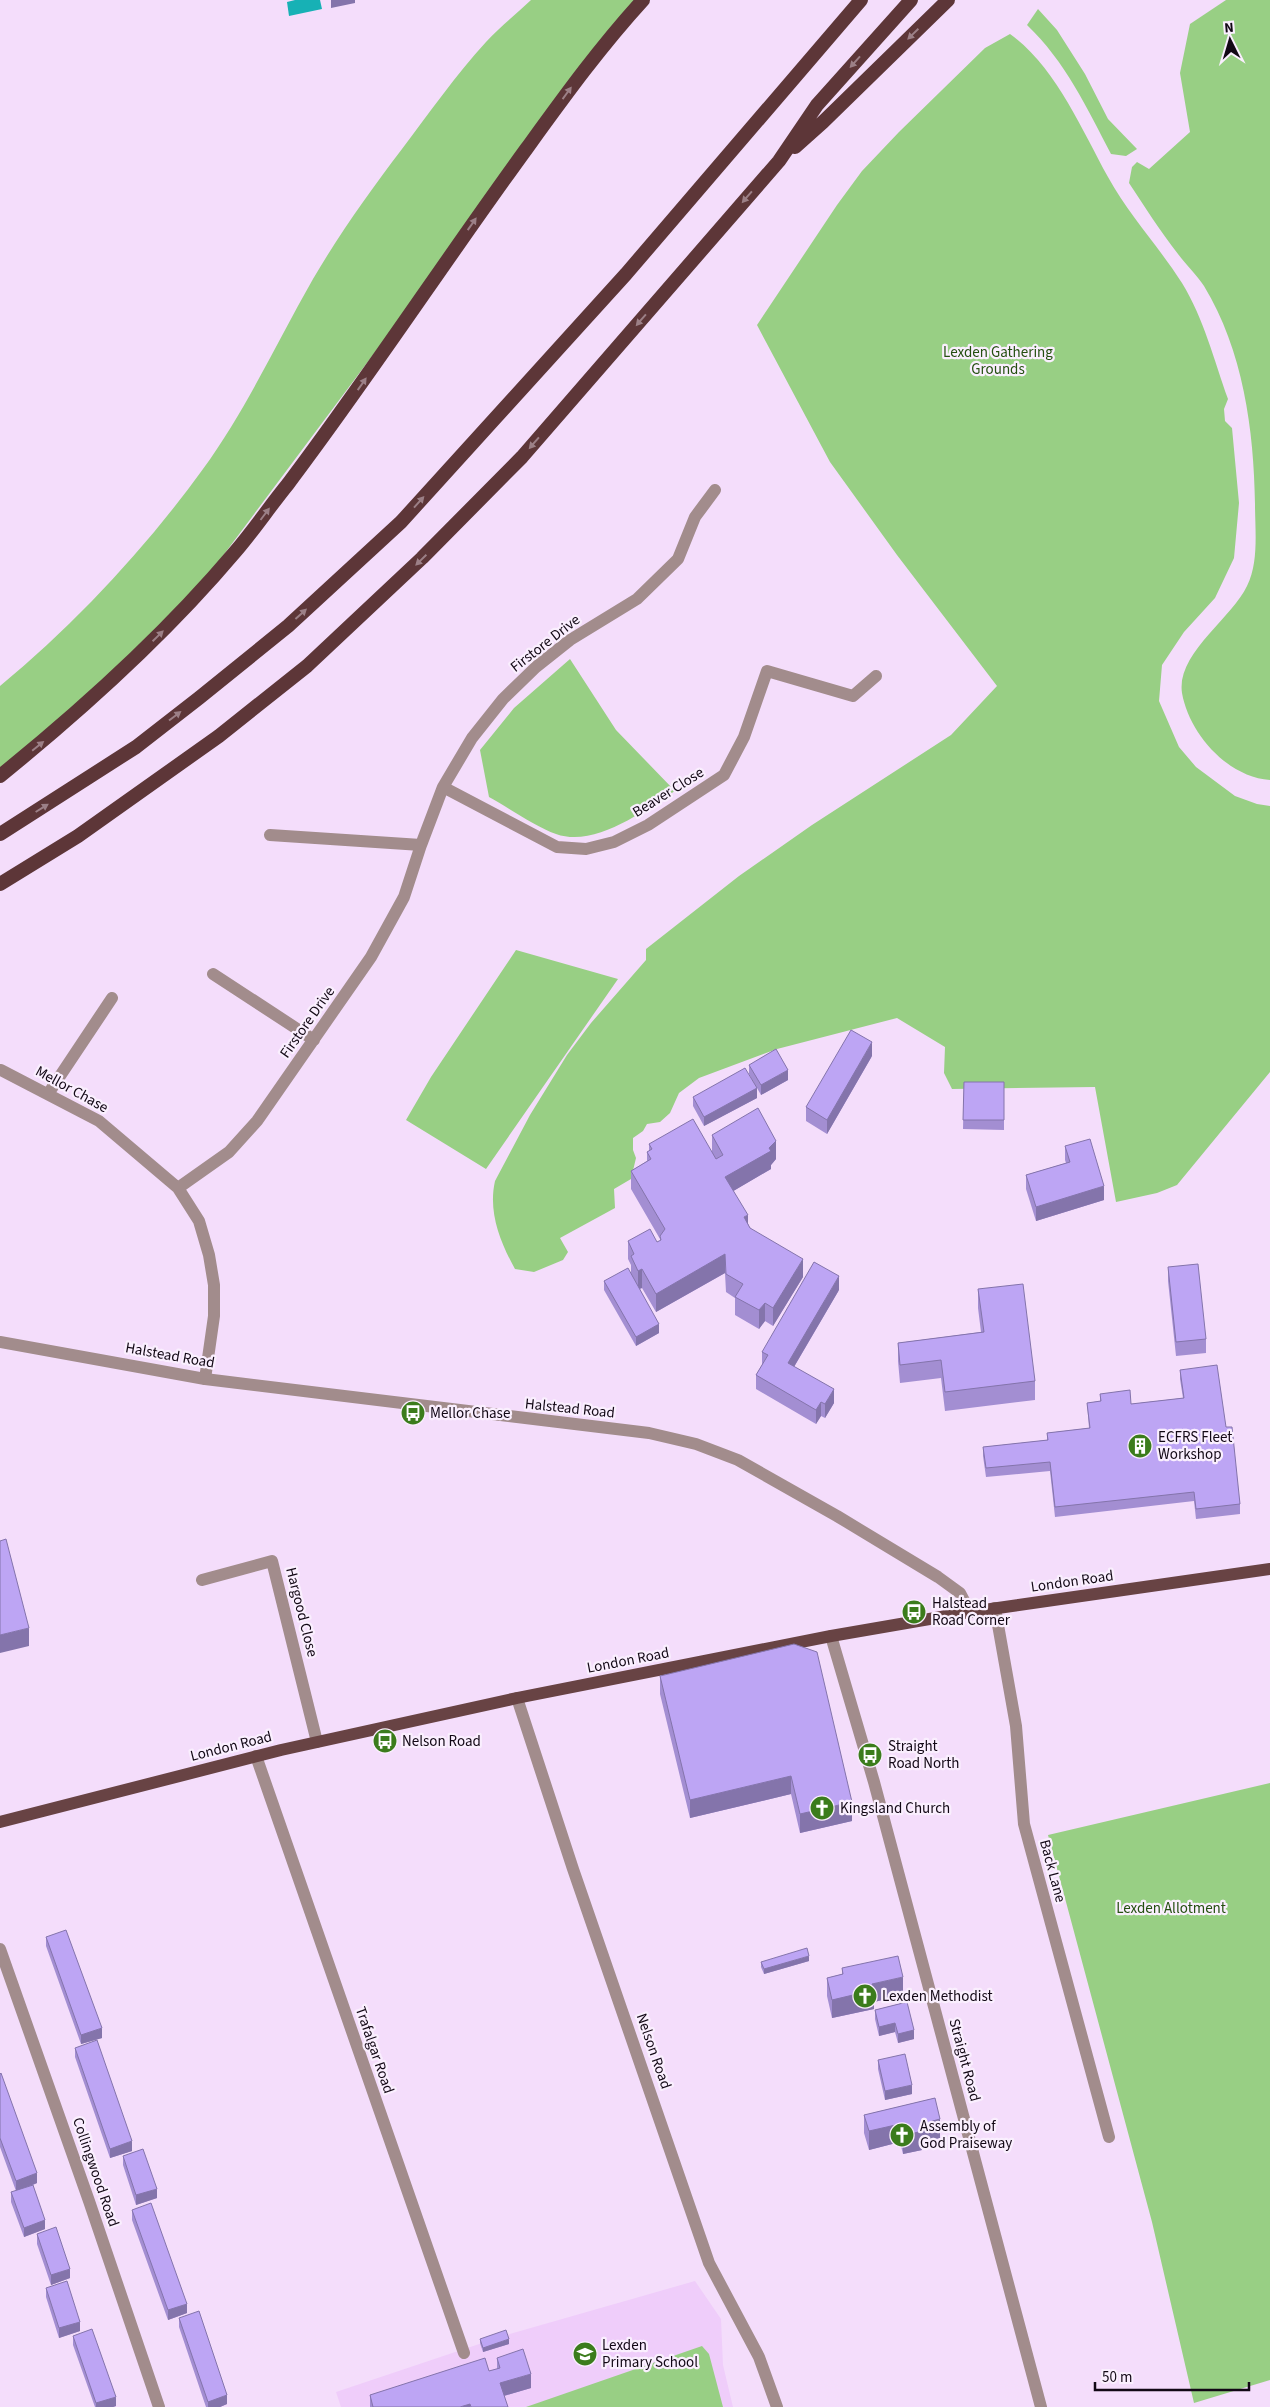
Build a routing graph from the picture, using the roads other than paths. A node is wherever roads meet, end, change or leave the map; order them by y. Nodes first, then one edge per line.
1 (642, 0) edge
2 (861, 0) edge
3 (911, 0) edge
4 (948, 0) edge
5 (779, 161) junction
6 (715, 490) dead end
7 (876, 676) dead end
8 (0, 776) edge
9 (443, 787) junction
10 (0, 834) edge
11 (270, 835) dead end
12 (421, 844) junction
13 (0, 884) edge
14 (213, 974) dead end
15 (112, 998) dead end
16 (314, 1040) junction
17 (1, 1070) edge
18 (48, 1094) junction
19 (178, 1188) junction
20 (0, 1342) edge
21 (205, 1379) junction
22 (1270, 1569) edge
23 (202, 1580) dead end
24 (995, 1608) junction
25 (970, 1612) junction
26 (831, 1636) junction
27 (517, 1698) junction
28 (317, 1742) junction
29 (256, 1756) junction
30 (0, 1822) edge
31 (0, 1950) edge
32 (1109, 2137) dead end
33 (464, 2354) dead end
34 (159, 2407) edge
35 (777, 2407) edge
36 (1041, 2407) edge

8 -> 1 highway
10 -> 2 highway
3 -> 5 highway
4 -> 5 highway
5 -> 13 highway
6 - 9 street, Firstore Drive
7 - 9 street, Beaver Close
9 - 12 street, Firstore Drive
11 - 12 street
12 - 16 street, Firstore Drive
14 - 16 street
15 - 18 street
16 - 19 street, Firstore Drive
17 - 18 street, Mellor Chase
18 - 19 street, Mellor Chase
19 - 21 street, Mellor Chase
20 - 21 street, Halstead Road
21 - 25 street, Halstead Road
22 - 24 main road, London Road
23 - 28 street, Hargood Close
24 - 25 main road, London Road
24 - 32 street, Back Lane
25 - 26 main road, London Road
26 - 27 main road, London Road
26 - 36 street, Straight Road
27 - 28 main road, London Road
27 - 35 street, Nelson Road
28 - 29 main road, London Road
29 - 30 main road, London Road
29 - 33 street, Trafalgar Road
31 - 34 street, Collingwood Road

